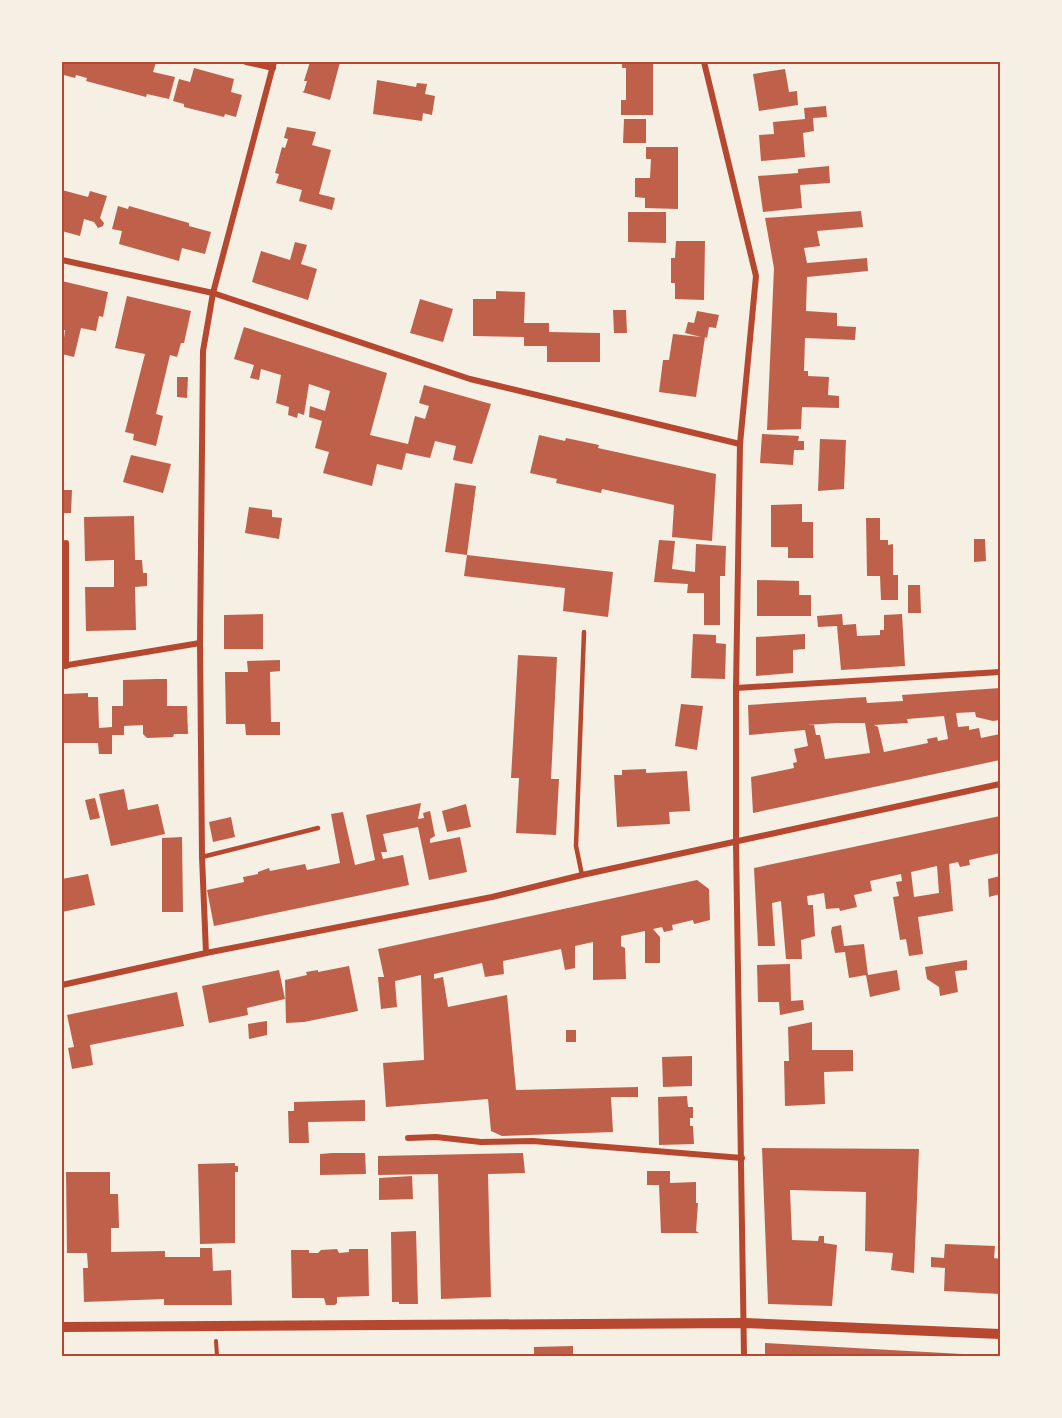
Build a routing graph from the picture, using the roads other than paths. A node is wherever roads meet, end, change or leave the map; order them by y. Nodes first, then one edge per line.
1 (246, 62) edge
2 (704, 62) edge
3 (274, 65) edge
4 (62, 260) edge
5 (213, 293) junction
6 (740, 444) junction
7 (66, 543) dead end
8 (585, 632) dead end
9 (200, 643) junction
10 (64, 666) edge
11 (1000, 672) edge
12 (736, 688) junction
13 (1000, 784) edge
14 (318, 828) dead end
15 (736, 843) junction
16 (202, 857) junction
17 (582, 875) junction
18 (206, 953) junction
19 (62, 985) edge
20 (408, 1138) dead end
21 (742, 1158) junction
22 (744, 1323) junction
23 (62, 1327) edge
24 (1000, 1334) edge
25 (744, 1356) edge

1 - 3 street
2 - 6 street
3 - 5 street
4 - 5 street
5 - 6 street
5 - 9 street
6 - 12 street
7 - 10 street
8 - 17 lane
9 - 10 street
9 - 16 street
11 - 12 street
12 - 15 street
13 - 15 street
14 - 16 lane
15 - 17 street
15 - 21 street
16 - 18 street
17 - 18 street
18 - 19 street
20 - 21 street
21 - 22 street
22 - 23 street
22 - 24 street
22 - 25 street

